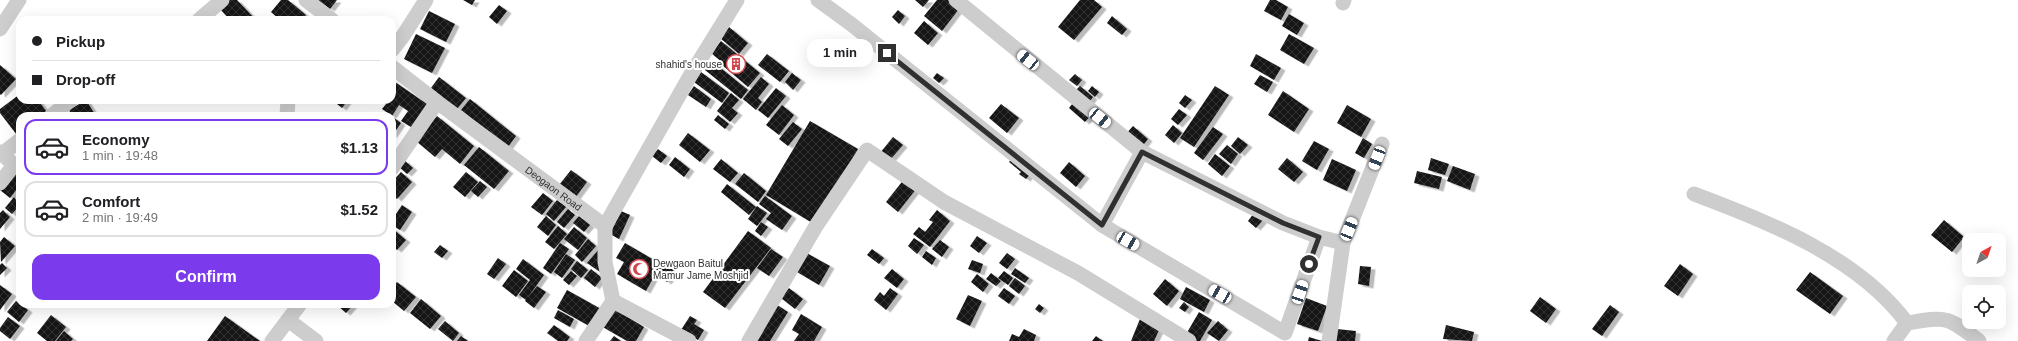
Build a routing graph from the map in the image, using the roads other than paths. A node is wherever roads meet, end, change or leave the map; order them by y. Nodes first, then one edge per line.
1 (19, 0) edge
2 (222, 0) edge
3 (306, 0) edge
4 (426, 0) edge
5 (737, 0) edge
6 (818, 0) edge
7 (956, 0) edge
8 (204, 16) edge
9 (327, 16) edge
10 (0, 29) edge
11 (396, 45) edge
12 (396, 70) edge
13 (437, 102) junction
14 (66, 104) edge
15 (56, 112) edge
16 (16, 143) edge
17 (1382, 144) dead end
18 (1142, 152) junction
19 (1, 153) edge
20 (396, 162) edge
21 (0, 183) edge
22 (1694, 194) dead end
23 (1102, 225) junction
24 (605, 226) junction
25 (1319, 237) junction
26 (1343, 243) junction
27 (612, 301) junction
28 (297, 308) edge
29 (288, 320) junction
30 (1907, 323) junction
31 (272, 341) edge
32 (316, 341) edge
33 (586, 341) edge
34 (689, 341) edge
35 (749, 341) edge
36 (1189, 341) edge
37 (1329, 341) edge
38 (1894, 341) edge
39 (1979, 341) edge

1 - 10 street
2 - 8 street
3 - 9 street
4 - 11 street
5 - 24 street
6 - 23 street
7 - 18 street
12 - 13 street, Deogaon Road
13 - 20 street
13 - 24 street, Deogaon Road
14 - 15 street
16 - 19 street
17 - 26 street
18 - 23 street
18 - 25 street
19 - 21 street
22 - 30 street
23 - 25 street
24 - 27 street
25 - 26 street
26 - 37 street
27 - 33 street
27 - 34 street
28 - 29 street
29 - 31 street
29 - 32 street
30 - 38 street
30 - 39 street
35 - 36 street

